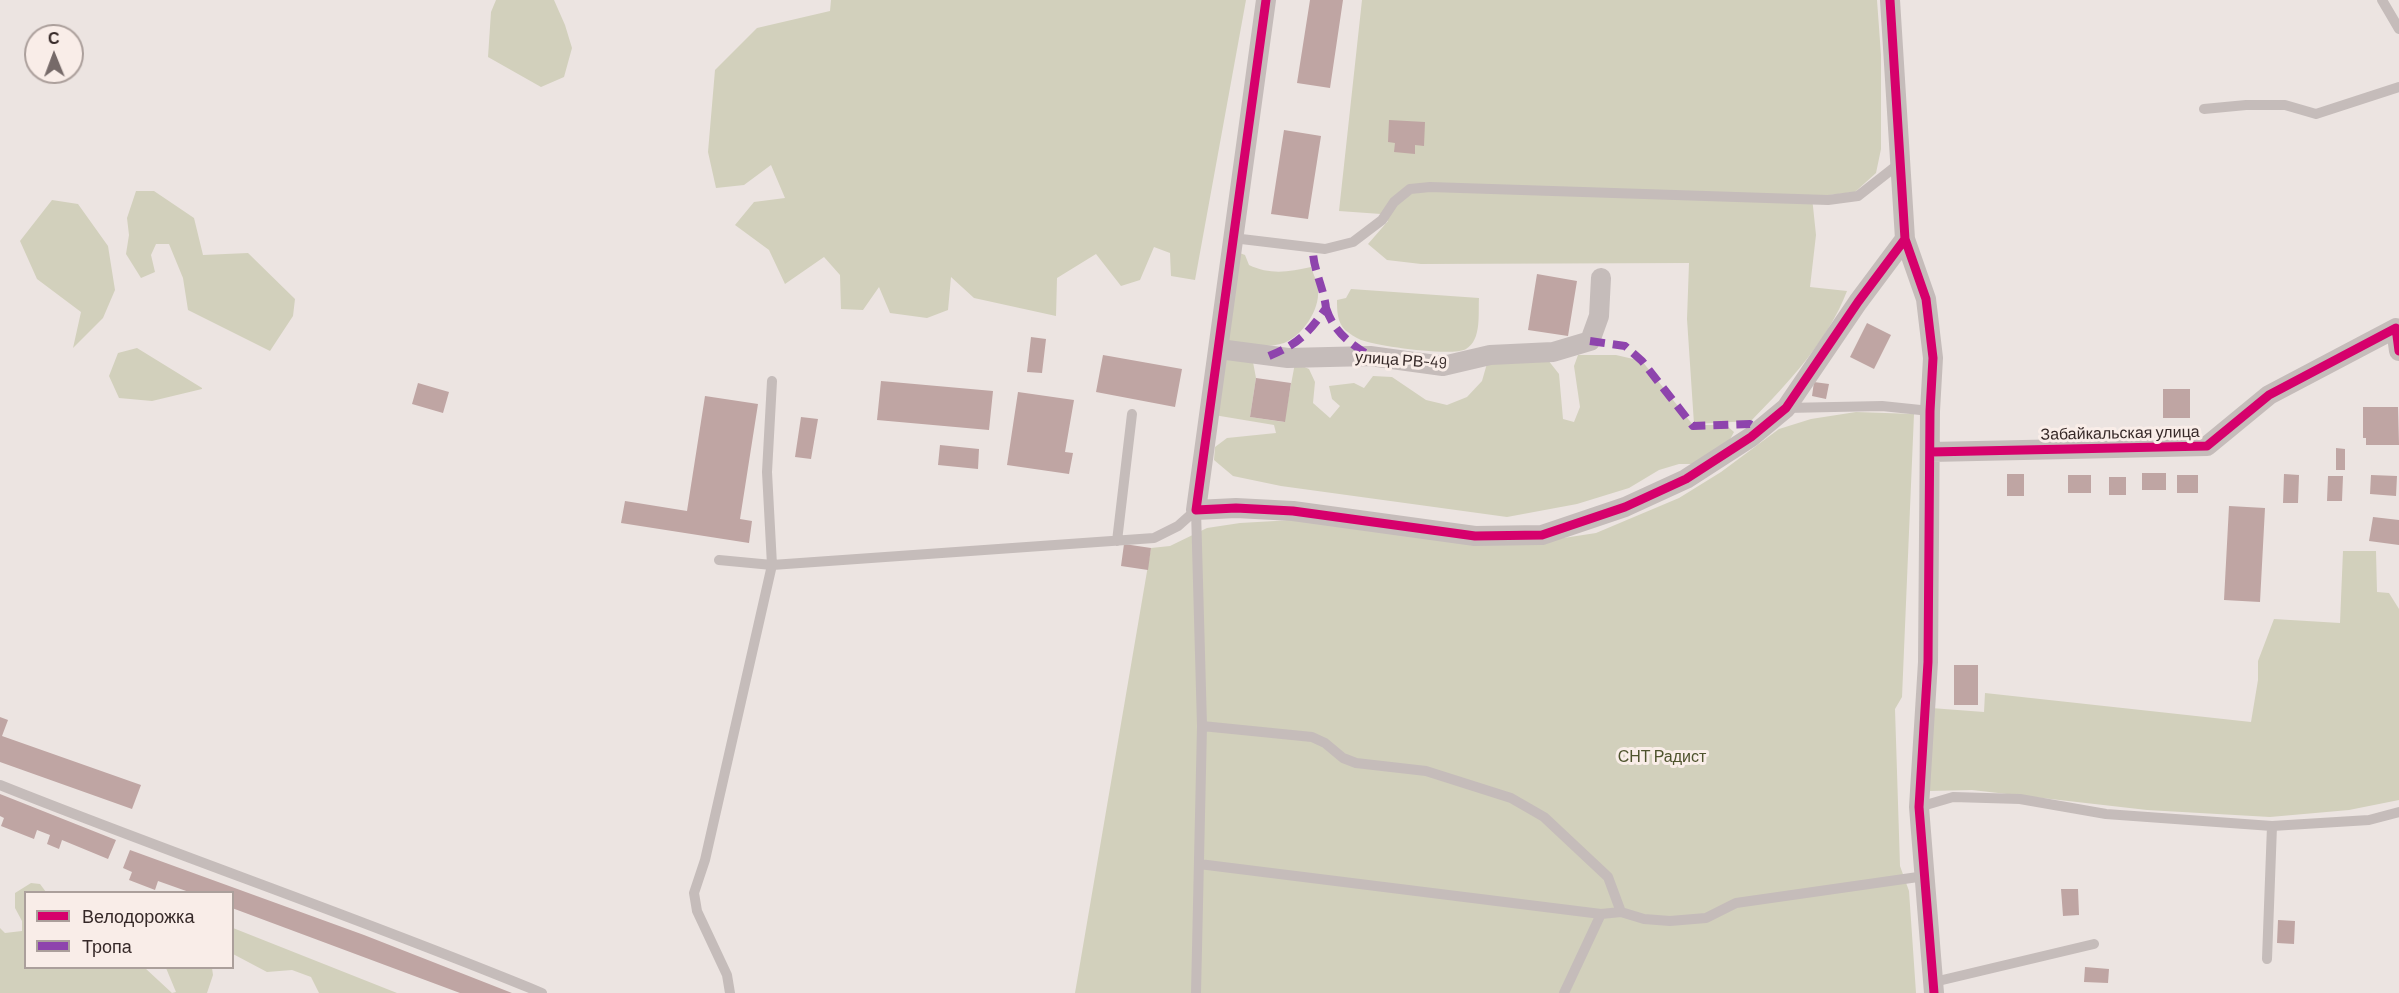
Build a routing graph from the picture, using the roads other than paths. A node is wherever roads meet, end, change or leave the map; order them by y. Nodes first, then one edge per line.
1 (1266, 0) edge
2 (1890, 0) edge
3 (2382, 0) edge
4 (2399, 29) edge
5 (2399, 87) edge
6 (2204, 109) dead end
7 (1900, 164) junction
8 (1233, 238) junction
9 (1905, 239) junction
10 (1601, 278) dead end
11 (2397, 324) edge
12 (1219, 349) junction
13 (2399, 351) edge
14 (772, 381) dead end
15 (1786, 408) junction
16 (1930, 411) junction
17 (1132, 414) dead end
18 (1931, 452) junction
19 (1196, 510) junction
20 (1117, 541) junction
21 (719, 560) dead end
22 (772, 565) junction
23 (1202, 726) junction
24 (0, 785) edge
25 (1918, 807) junction
26 (2399, 812) edge
27 (2272, 826) junction
28 (1199, 864) junction
29 (1925, 876) junction
30 (1621, 912) junction
31 (1601, 914) junction
32 (2094, 944) dead end
33 (2266, 959) dead end
34 (1934, 988) edge
35 (542, 993) edge
36 (730, 993) edge
37 (1196, 993) edge
38 (1564, 993) edge

1 - 8 street
2 - 7 street
3 - 4 lane
5 - 6 lane
7 - 8 lane
7 - 9 street
8 - 12 street
9 - 15 street
9 - 16 street
10 - 12 street, улица РВ-49
11 - 13 street, Забайкальская улица
11 - 18 street, Забайкальская улица
12 - 19 street
14 - 22 lane
15 - 16 lane
15 - 19 street
16 - 18 street
17 - 20 lane
18 - 25 street
19 - 20 lane
19 - 23 lane
20 - 22 lane
21 - 22 lane
22 - 36 lane
23 - 28 lane
23 - 30 lane
24 - 35 lane
25 - 27 lane
25 - 29 street
26 - 27 lane
27 - 33 lane
28 - 31 lane
28 - 37 lane
29 - 30 lane
29 - 34 street
30 - 31 lane
31 - 38 lane
32 - 34 lane

